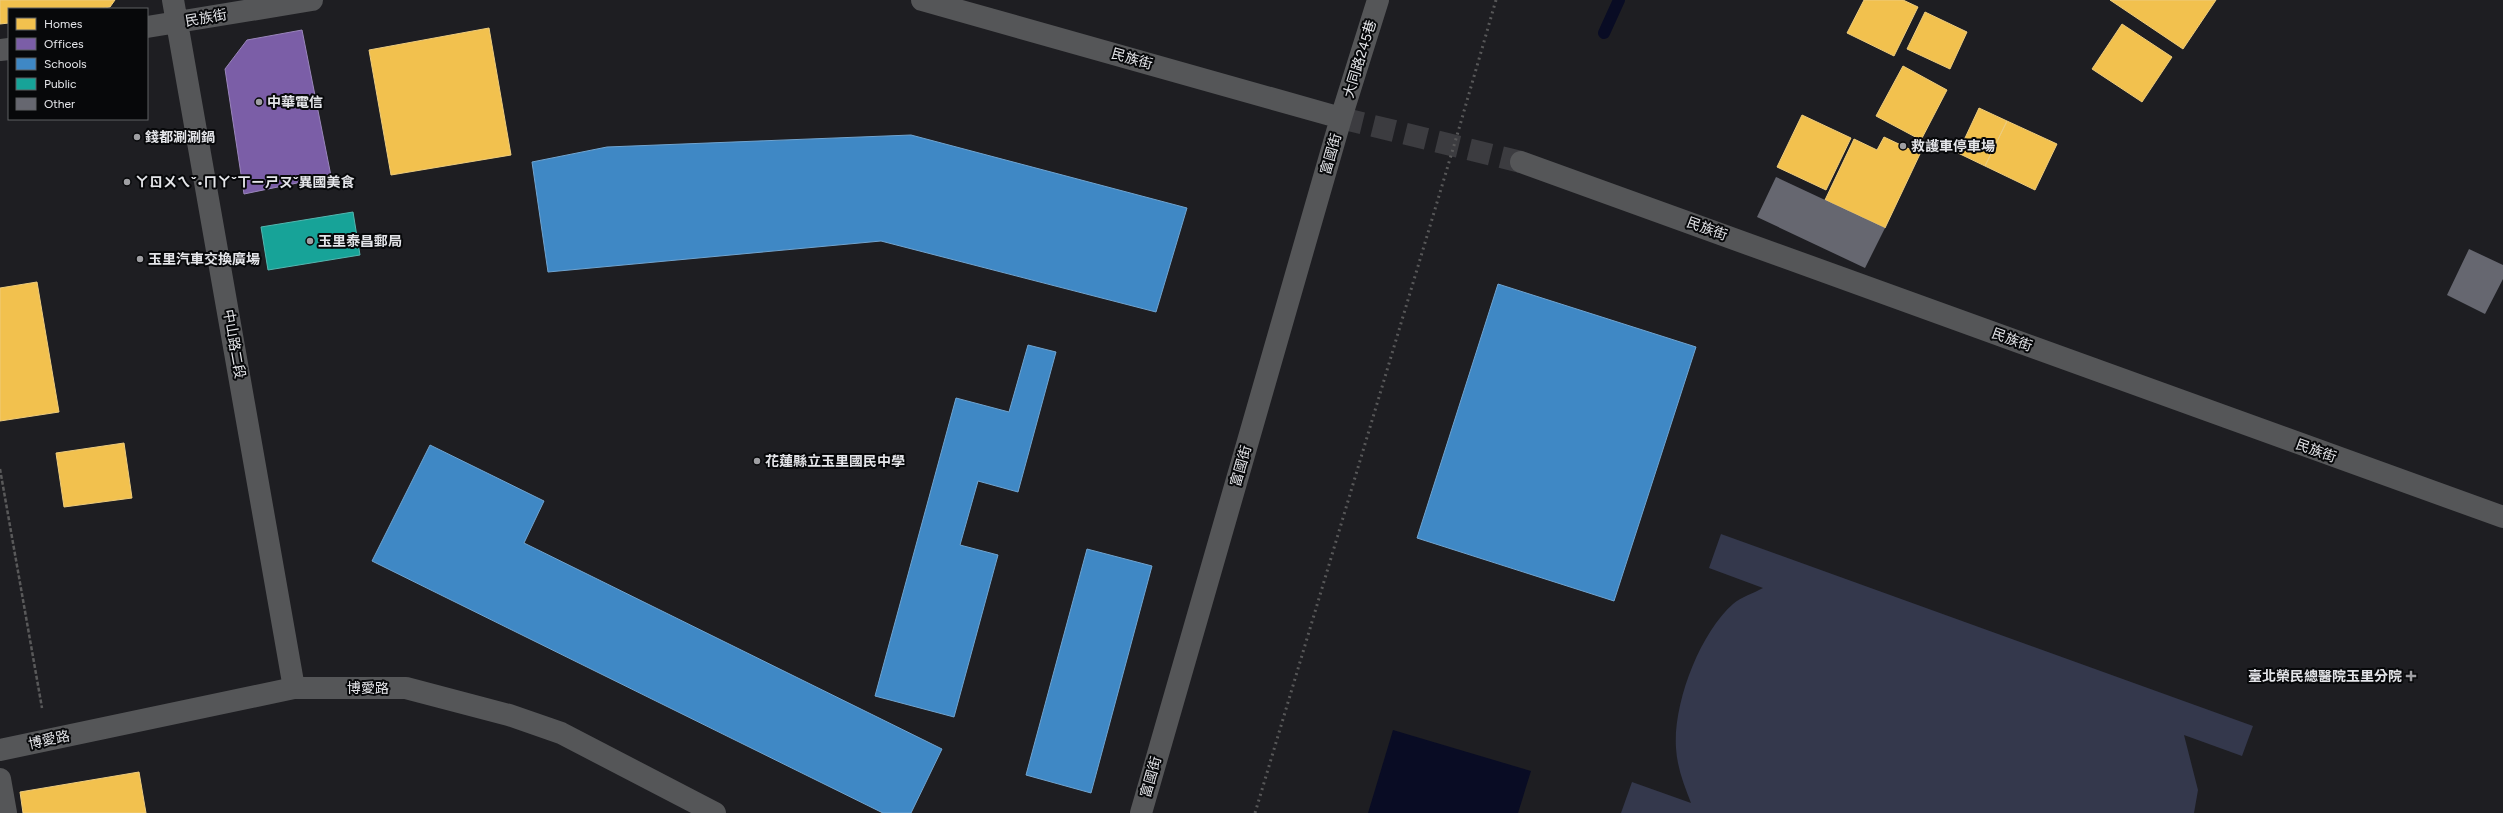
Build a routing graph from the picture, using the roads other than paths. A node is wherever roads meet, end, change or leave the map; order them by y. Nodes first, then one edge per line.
1 (173, 0) edge
2 (312, 0) edge
3 (922, 0) edge
4 (1378, 0) edge
5 (975, 7) edge
6 (177, 22) junction
7 (148, 27) edge
8 (1342, 118) junction
9 (1521, 162) tunnel mouth
10 (2503, 517) edge
11 (294, 688) junction
12 (0, 750) edge
13 (0, 779) edge
14 (6, 813) edge
15 (716, 813) edge
16 (1141, 813) edge

1 - 6 street, 中山路二段
2 - 6 street, 民族街
3 - 5 street, 民族街
4 - 8 street, 大同路245巷
5 - 8 street, 民族街
6 - 7 street, 民族街
6 - 11 street, 中山路二段
8 - 16 street, 富國街
9 - 10 street, 民族街
11 - 12 street, 博愛路
11 - 15 street, 博愛路
13 - 14 street

